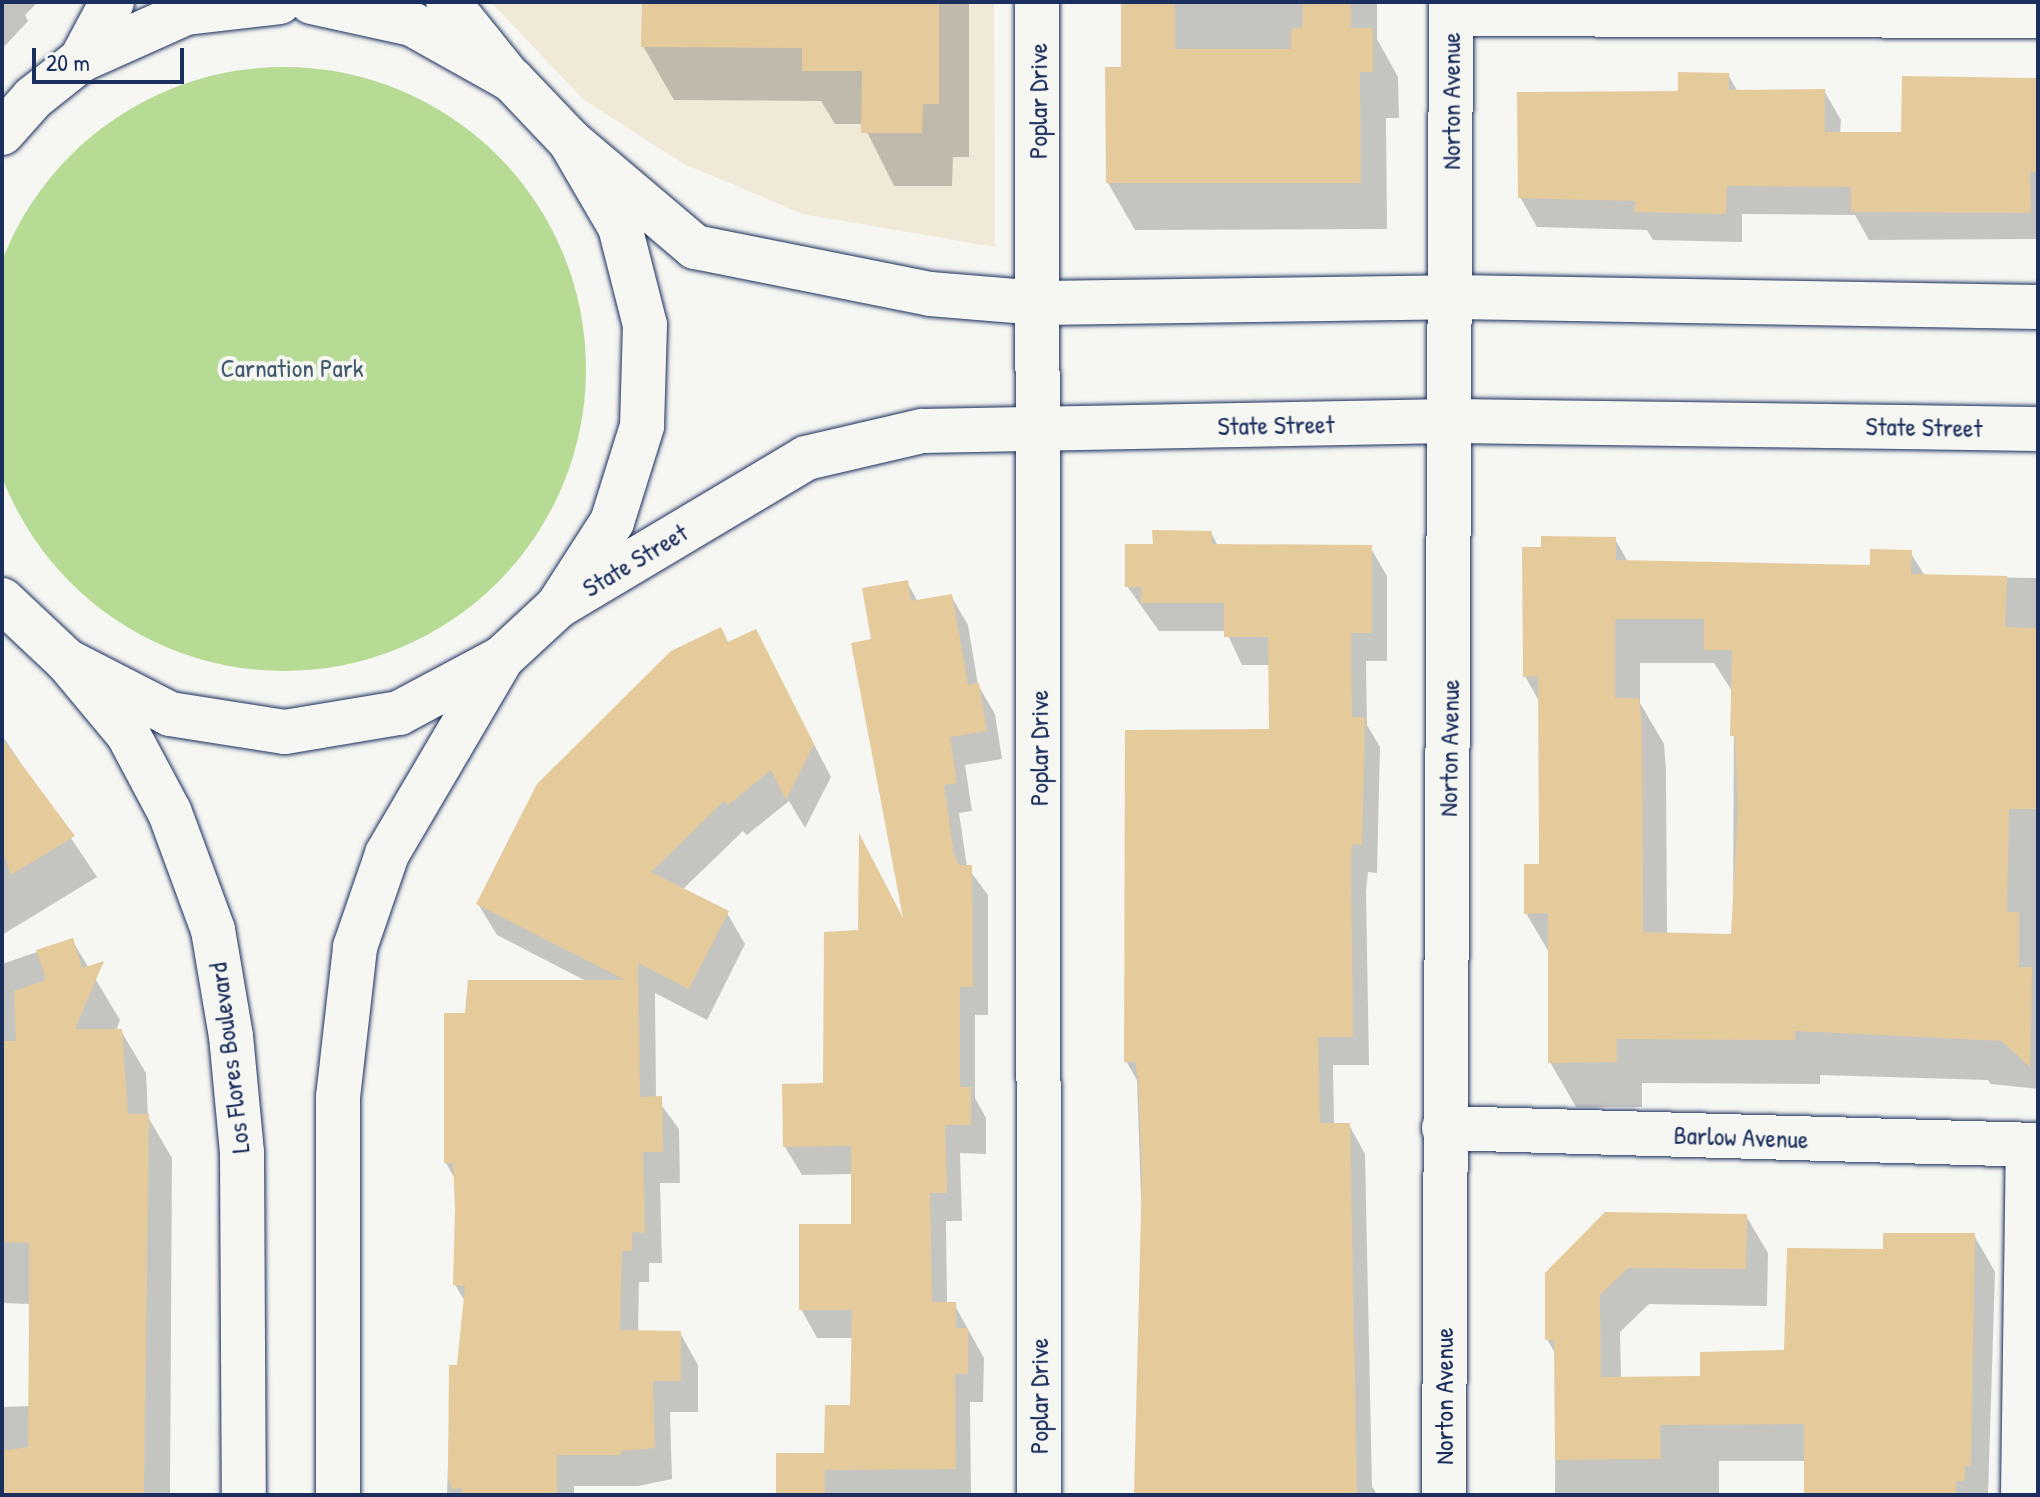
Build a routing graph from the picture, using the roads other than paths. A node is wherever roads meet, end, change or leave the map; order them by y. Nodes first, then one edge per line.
1 (112, 2) edge
2 (279, 2) edge
3 (311, 2) edge
4 (448, 2) edge
5 (1037, 2) edge
6 (1451, 8) edge
7 (2038, 16) edge
8 (81, 60) junction
9 (512, 80) junction
10 (2, 133) edge
11 (570, 141) junction
12 (1453, 297) junction
13 (1040, 303) junction
14 (2038, 307) edge
15 (1453, 421) junction
16 (1038, 429) junction
17 (2038, 429) edge
18 (2, 600) edge
19 (558, 606) junction
20 (502, 658) junction
21 (67, 661) junction
22 (1444, 1128) junction
23 (2033, 1145) edge
24 (244, 1495) edge
25 (338, 1495) edge
26 (1039, 1495) edge
27 (1444, 1495) edge
28 (2023, 1495) edge

1 - 8 street
2 - 8 street
3 - 9 street
4 - 9 street
5 - 13 street, Poplar Drive
6 - 7 street
6 - 12 street, Norton Avenue
8 - 10 street
9 - 11 street
11 - 13 street
11 - 19 street
12 - 13 street
12 - 14 street
12 - 15 street, Norton Avenue
13 - 16 street, Poplar Drive
15 - 16 street, State Street
15 - 17 street, State Street
15 - 22 street, Norton Avenue
16 - 19 street, State Street
16 - 26 street, Poplar Drive
18 - 21 street
19 - 20 street
20 - 21 street
20 - 25 street
21 - 24 street, Los Flores Boulevard
22 - 23 street, Barlow Avenue
22 - 27 street, Norton Avenue
23 - 28 street

